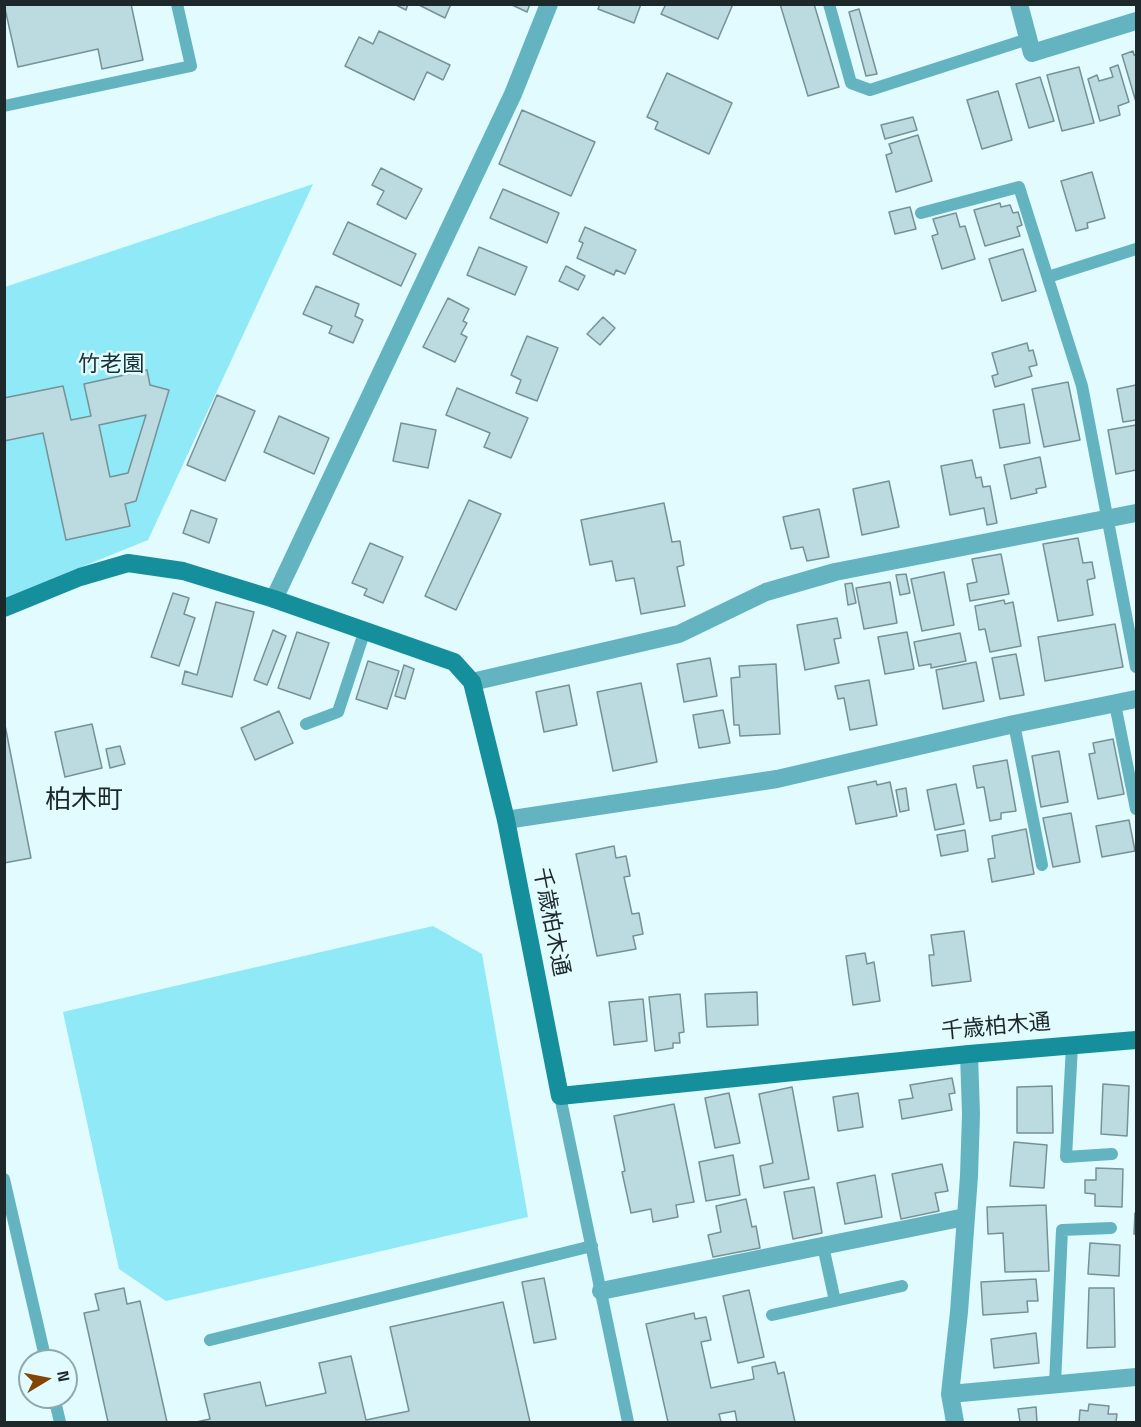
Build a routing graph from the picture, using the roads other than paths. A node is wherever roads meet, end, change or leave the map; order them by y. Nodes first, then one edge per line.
1 (177, 4) edge
2 (549, 4) edge
3 (829, 4) edge
4 (1019, 4) edge
5 (1137, 21) edge
6 (1028, 39) junction
7 (4, 106) edge
8 (921, 213) dead end
9 (1137, 249) edge
10 (1048, 277) junction
11 (1137, 513) edge
12 (1109, 519) junction
13 (274, 599) junction
14 (4, 608) edge
15 (365, 630) junction
16 (1137, 667) edge
17 (472, 682) junction
18 (1137, 699) edge
19 (1115, 704) junction
20 (306, 724) dead end
21 (1014, 724) junction
22 (1137, 809) edge
23 (506, 820) junction
24 (1042, 865) dead end
25 (1137, 1040) edge
26 (1072, 1046) junction
27 (969, 1054) junction
28 (560, 1096) junction
29 (1112, 1154) dead end
30 (4, 1179) edge
31 (965, 1217) junction
32 (1111, 1228) dead end
33 (592, 1246) junction
34 (823, 1246) junction
35 (902, 1286) dead end
36 (601, 1292) junction
37 (835, 1301) junction
38 (772, 1315) dead end
39 (210, 1340) dead end
40 (43, 1349) edge
41 (1137, 1377) edge
42 (1054, 1384) junction
43 (950, 1394) junction
44 (628, 1422) edge
45 (955, 1422) edge

1 - 7 lane
2 - 13 street
3 - 6 lane
4 - 6 street
5 - 6 street
8 - 10 lane
9 - 10 lane
10 - 12 lane
11 - 12 street
12 - 16 lane
12 - 17 street
13 - 14 street
13 - 15 street
15 - 17 street
15 - 20 lane
17 - 23 street, 千歳柏木通
18 - 19 street
19 - 21 street
19 - 22 lane
21 - 23 street
21 - 24 lane
23 - 28 street, 千歳柏木通
25 - 26 street, 千歳柏木通
26 - 27 street, 千歳柏木通
26 - 29 lane
27 - 28 street, 千歳柏木通
27 - 31 street
28 - 33 lane
30 - 40 lane
31 - 34 street
31 - 43 street
32 - 42 lane
33 - 36 lane
33 - 39 lane
34 - 36 street
34 - 37 lane
35 - 37 lane
36 - 44 lane
37 - 38 lane
41 - 42 street
42 - 43 street
43 - 45 street

